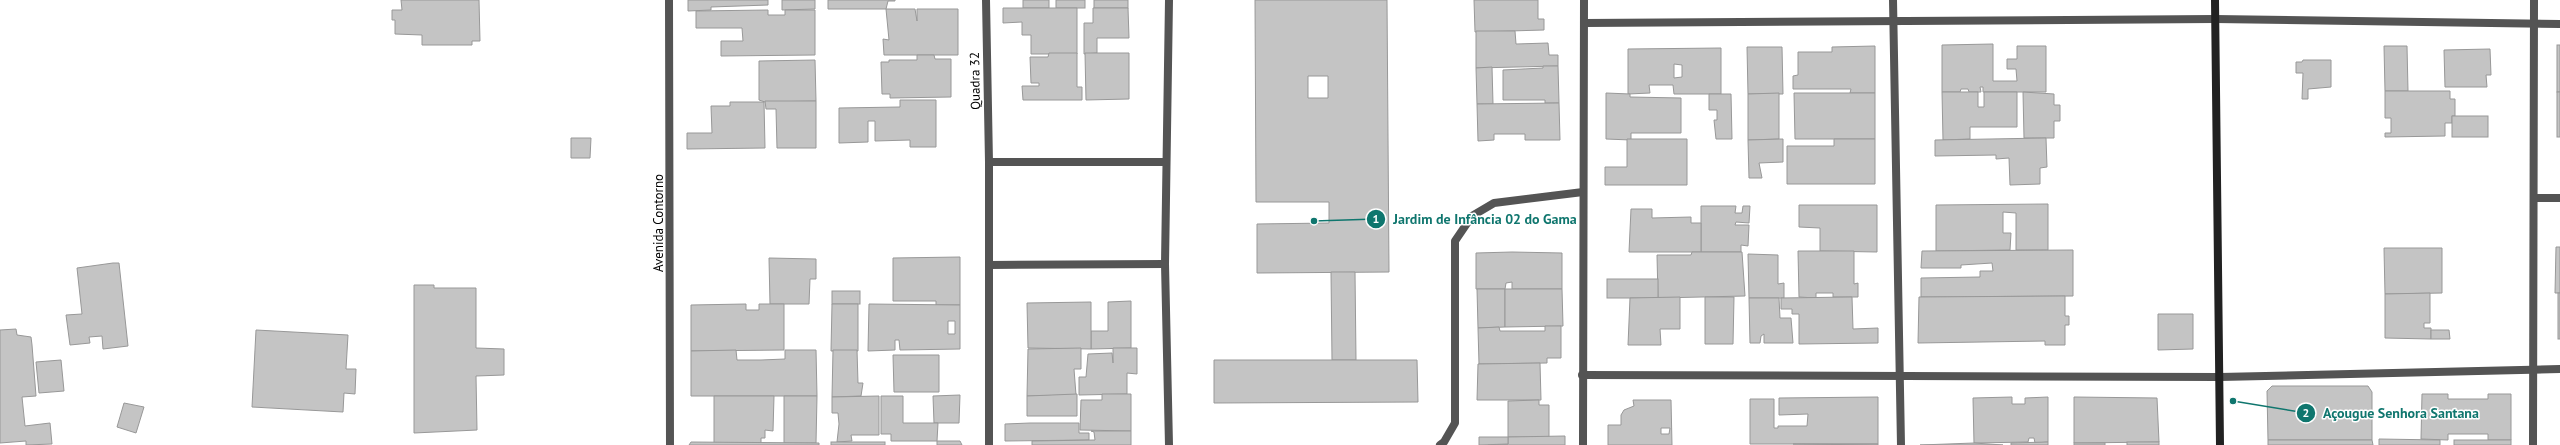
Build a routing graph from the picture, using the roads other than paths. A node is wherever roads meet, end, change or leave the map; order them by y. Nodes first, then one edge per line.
1 (669, 0) edge
2 (986, 0) edge
3 (1169, 0) edge
4 (1584, 0) edge
5 (1892, 0) edge
6 (2215, 0) edge
7 (2534, 0) edge
8 (2215, 19) junction
9 (1892, 21) junction
10 (1584, 23) junction
11 (2534, 24) junction
12 (2560, 24) edge
13 (989, 162) junction
14 (1166, 162) junction
15 (1583, 192) junction
16 (2535, 198) junction
17 (2560, 198) edge
18 (1165, 264) junction
19 (989, 265) junction
20 (2560, 369) edge
21 (2533, 370) junction
22 (1582, 374) junction
23 (1900, 377) junction
24 (2220, 377) junction
25 (670, 445) edge
26 (988, 445) edge
27 (1169, 445) edge
28 (1440, 445) edge
29 (1583, 445) edge
30 (1901, 445) edge
31 (2220, 445) edge
32 (2533, 445) edge

1 - 25 street, Avenida Contorno
2 - 13 street, Quadra 32
3 - 14 street
4 - 10 street
5 - 9 street
6 - 8 street
7 - 11 street
8 - 9 street
8 - 11 street
8 - 24 street
9 - 10 street
9 - 23 street
10 - 15 street
11 - 12 street
11 - 16 street
13 - 14 street
13 - 19 street, Quadra 32
14 - 18 street
15 - 22 street
15 - 28 street
16 - 17 street
16 - 21 street
18 - 19 street
18 - 27 street
19 - 26 street, Quadra 32
20 - 21 street
21 - 24 street
21 - 32 street
22 - 23 street
22 - 29 street
23 - 24 street
23 - 30 street
24 - 31 street

